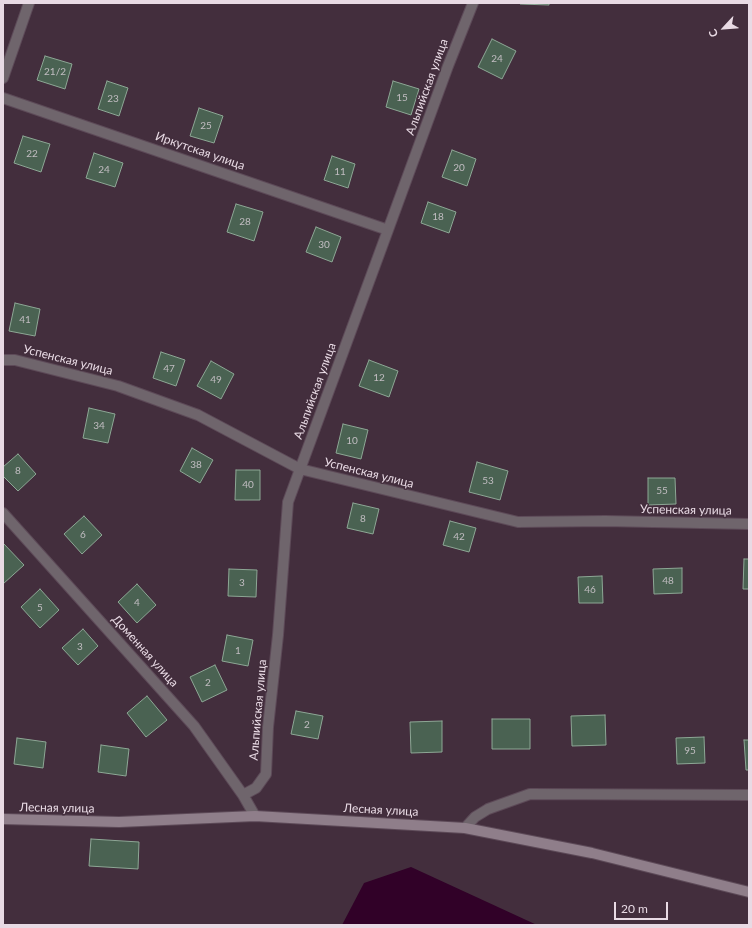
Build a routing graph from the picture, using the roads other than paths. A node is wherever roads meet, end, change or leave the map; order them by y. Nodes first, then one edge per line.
1 (29, 3) edge
2 (473, 3) edge
3 (3, 78) edge
4 (3, 98) edge
5 (388, 230) junction
6 (3, 360) edge
7 (300, 469) junction
8 (3, 513) edge
9 (749, 524) edge
10 (243, 795) junction
11 (749, 795) edge
12 (255, 816) junction
13 (3, 819) edge
14 (465, 828) junction
15 (749, 892) edge

1 - 3 street
2 - 5 street, Альпийская улица
4 - 5 street, Иркутская улица
5 - 7 street, Альпийская улица
6 - 7 street, Успенская улица
7 - 9 street, Успенская улица
7 - 10 street, Альпийская улица
8 - 10 street, Доменная улица
10 - 12 street, Доменная улица
11 - 14 street
12 - 13 main road, Лесная улица
12 - 14 main road, Лесная улица
14 - 15 main road, Лесная улица

